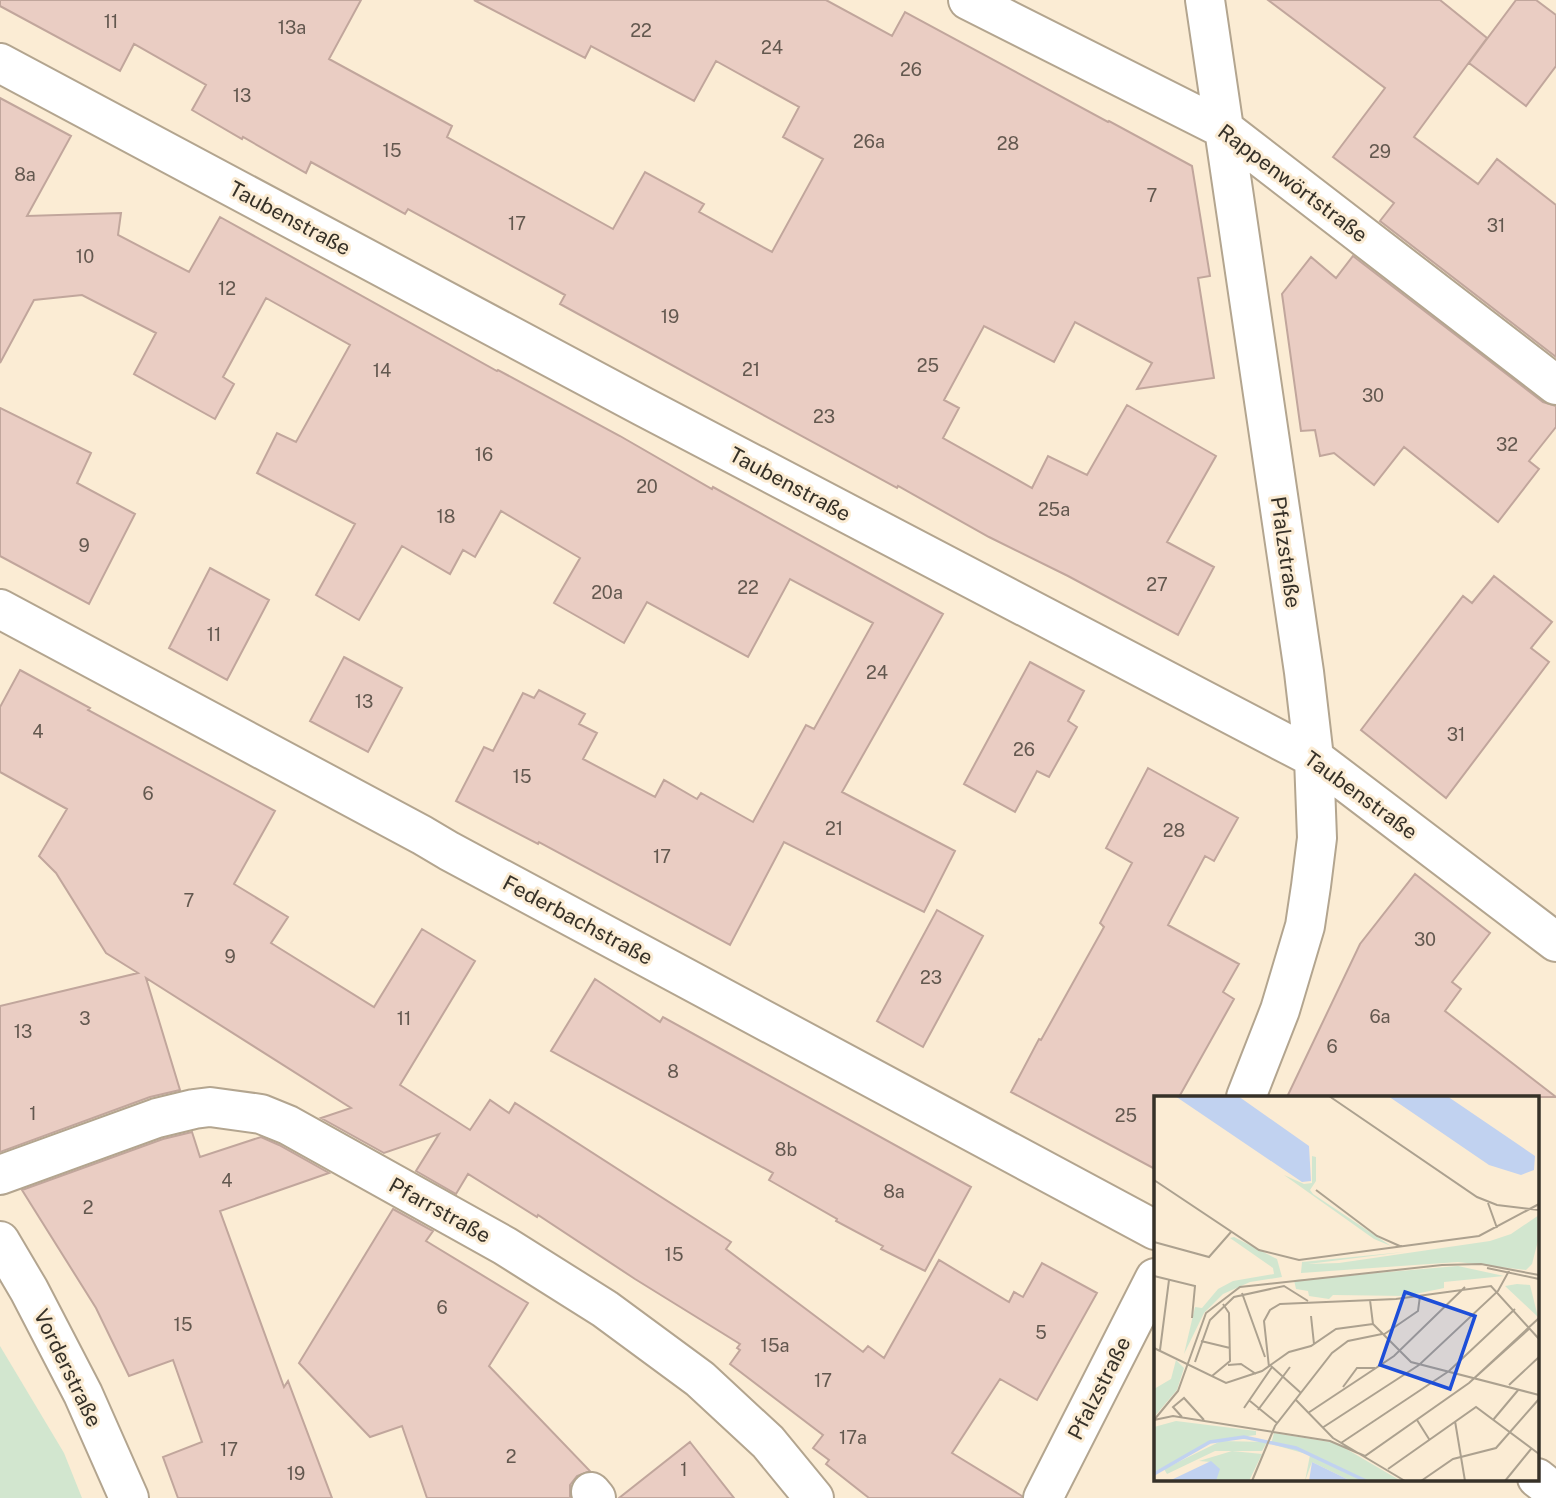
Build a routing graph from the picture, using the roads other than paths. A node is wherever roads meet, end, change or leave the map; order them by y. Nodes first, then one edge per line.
1 (968, 0) edge
2 (1205, 0) edge
3 (0, 63) edge
4 (1224, 129) junction
5 (1556, 385) edge
6 (0, 610) edge
7 (1314, 758) junction
8 (1556, 942) edge
9 (1246, 1096) edge
10 (0, 1175) edge
11 (1154, 1229) edge
12 (0, 1241) edge
13 (1154, 1280) edge
14 (1538, 1479) edge
15 (1556, 1493) edge
16 (129, 1498) edge
17 (814, 1498) edge
18 (1043, 1498) edge

1 - 4 street, Rappenwörtstraße
2 - 4 street, Pfalzstraße
3 - 7 street, Taubenstraße
4 - 5 street, Rappenwörtstraße
4 - 7 street, Pfalzstraße
6 - 11 street, Federbachstraße
7 - 8 street, Taubenstraße
7 - 9 street, Pfalzstraße
10 - 17 street, Pfarrstraße
12 - 16 street, Vorderstraße
13 - 18 street, Pfalzstraße
14 - 15 street

